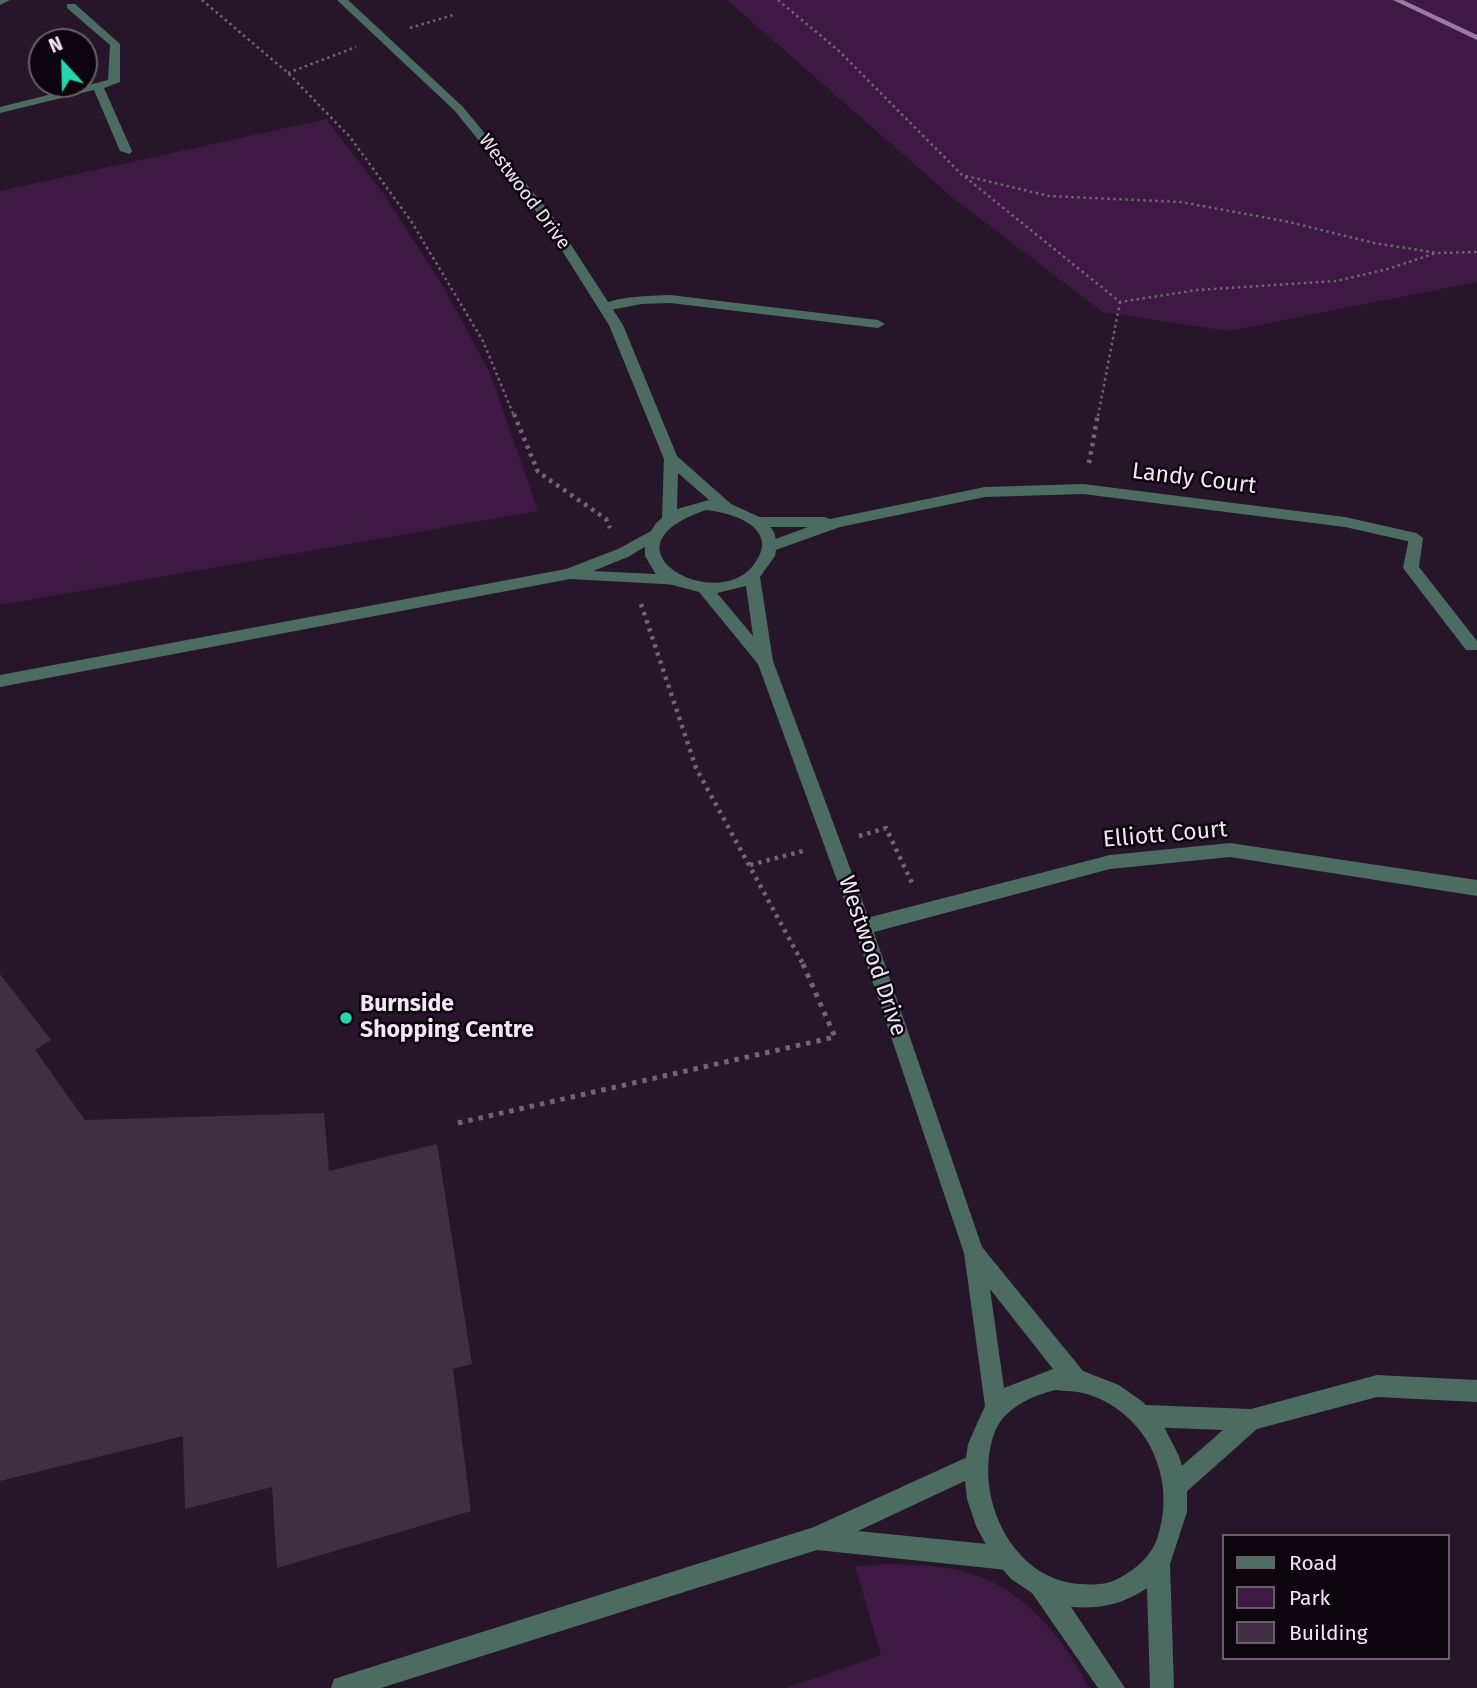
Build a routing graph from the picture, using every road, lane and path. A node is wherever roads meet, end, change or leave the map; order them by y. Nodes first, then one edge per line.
1 (5, 0) edge
2 (202, 0) edge
3 (342, 0) edge
4 (778, 0) edge
5 (0, 2) edge
6 (71, 6) dead end
7 (96, 28) edge
8 (98, 29) edge
9 (98, 86) joint
10 (49, 98) edge
11 (0, 110) edge
12 (126, 151) dead end
13 (962, 175) junction
14 (1477, 252) edge
15 (1437, 253) junction
16 (1120, 302) junction
17 (605, 307) junction
18 (878, 324) dead end
19 (671, 459) junction
20 (1083, 489) junction
21 (725, 506) junction
22 (669, 517) junction
23 (759, 522) junction
24 (838, 522) junction
25 (653, 535) junction
26 (769, 547) junction
27 (623, 553) junction
28 (568, 574) junction
29 (752, 576) junction
30 (633, 577) junction
31 (676, 581) junction
32 (704, 589) junction
33 (1472, 646) dead end
34 (765, 661) junction
35 (0, 681) edge
36 (1477, 888) edge
37 (863, 927) junction
38 (458, 1123) dead end
39 (974, 1253) junction
40 (1075, 1379) junction
41 (1477, 1391) edge
42 (996, 1408) junction
43 (1145, 1416) junction
44 (1251, 1420) junction
45 (974, 1465) junction
46 (1177, 1485) junction
47 (817, 1538) junction
48 (1007, 1559) junction
49 (1158, 1564) junction
50 (1040, 1584) junction
51 (343, 1688) edge
52 (1113, 1688) edge
53 (1162, 1688) edge

1 - 5 street
2 - 27 path
3 - 17 street, Westwood Drive
4 - 13 path
6 - 7 street
8 - 9 street
9 - 12 street
10 - 11 street
13 - 15 path
13 - 16 path
14 - 15 path
15 - 16 path
16 - 20 path
17 - 18 street
17 - 19 street, Westwood Drive
19 - 21 street, Westwood Drive
19 - 22 street, Westwood Drive
20 - 24 street, Landy Court
20 - 33 street, Landy Court
21 - 22 street
21 - 23 street
22 - 25 street
23 - 24 street, Landy Court
23 - 26 street
24 - 26 street, Landy Court
25 - 27 street
25 - 31 street
26 - 29 street
27 - 28 street
28 - 30 street
28 - 35 street
29 - 32 street
29 - 34 street, Westwood Drive
30 - 31 street
30 - 38 path
31 - 32 street
32 - 34 street, Westwood Drive
34 - 37 street, Westwood Drive
36 - 37 street, Elliott Court
37 - 39 street, Westwood Drive
39 - 40 street, Westwood Drive
39 - 42 street, Westwood Drive
40 - 42 street
40 - 43 street
41 - 44 street
42 - 45 street
43 - 44 street
43 - 46 street
44 - 46 street
45 - 47 street
45 - 48 street
46 - 49 street
47 - 48 street
47 - 51 street
48 - 50 street
49 - 50 street
49 - 53 street
50 - 52 street

